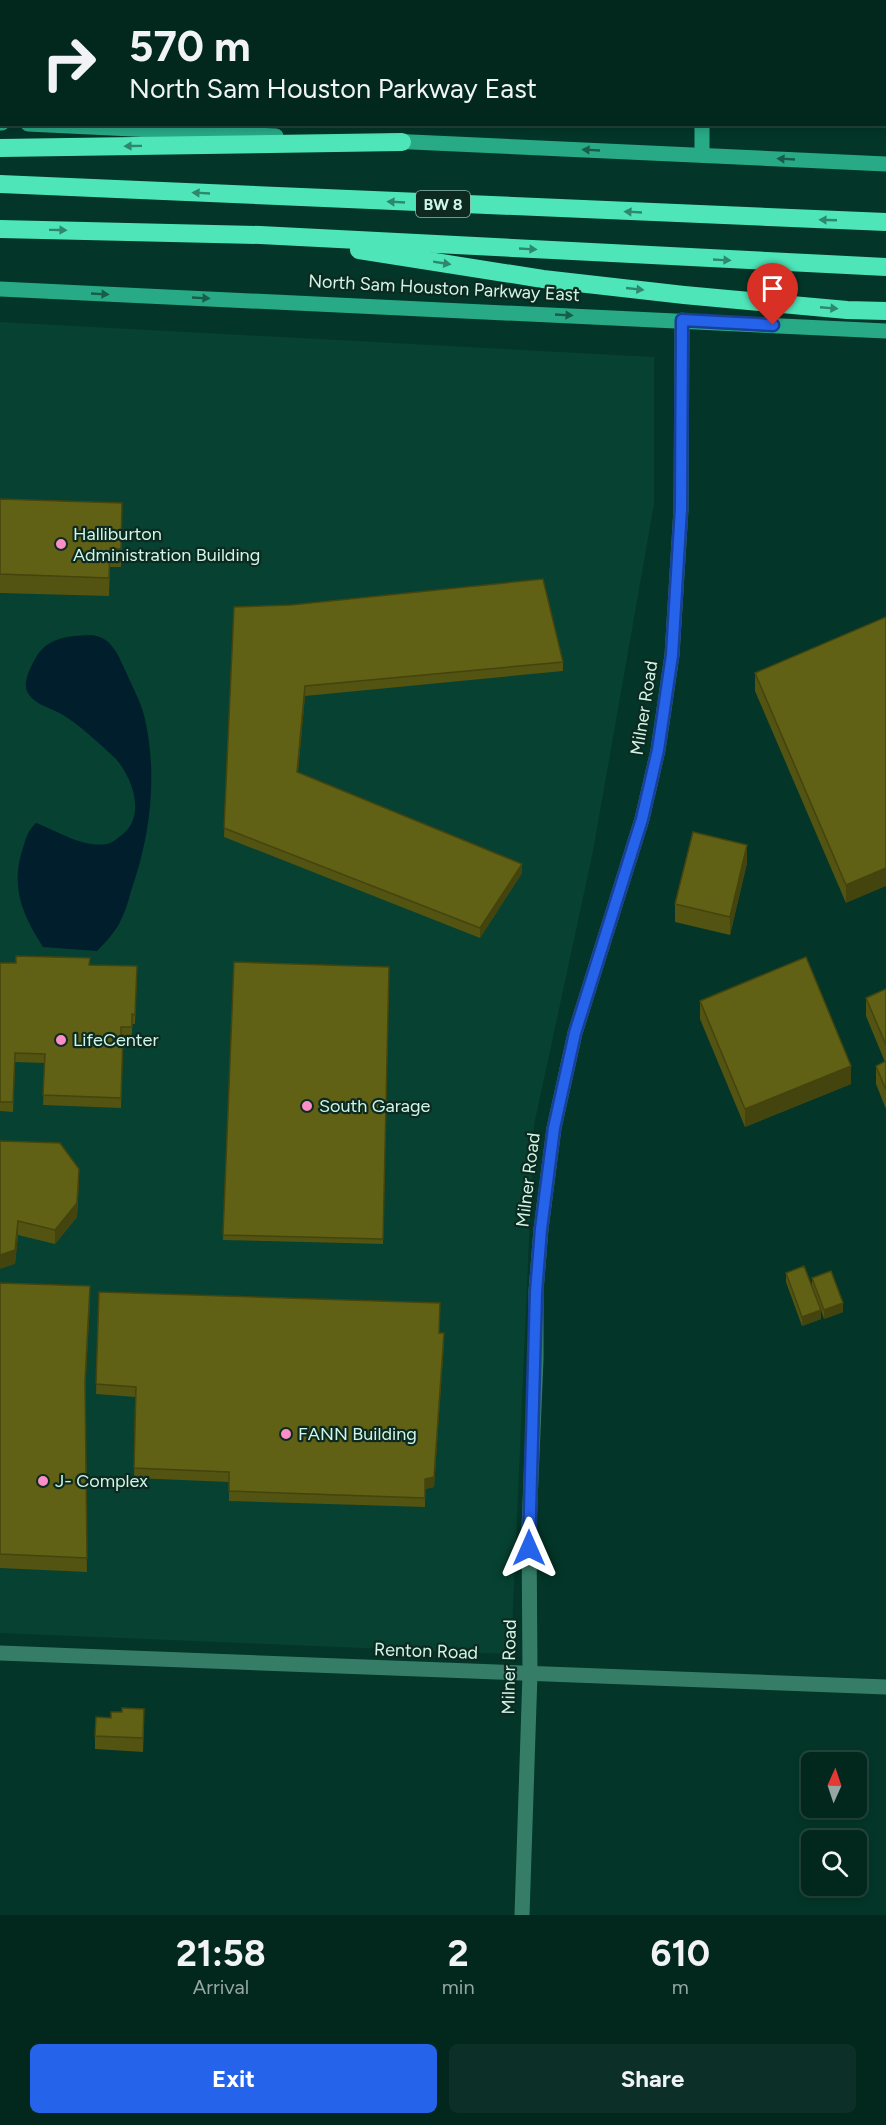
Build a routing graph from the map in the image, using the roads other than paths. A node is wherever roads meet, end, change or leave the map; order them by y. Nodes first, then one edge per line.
1 (69, 126) edge
2 (702, 126) edge
3 (402, 142) junction
4 (0, 148) edge
5 (702, 156) junction
6 (886, 164) edge
7 (0, 184) edge
8 (886, 222) edge
9 (0, 229) edge
10 (260, 235) junction
11 (886, 267) edge
12 (0, 288) edge
13 (886, 311) edge
14 (682, 320) junction
15 (886, 331) edge
16 (0, 1653) edge
17 (530, 1674) junction
18 (886, 1687) edge
19 (522, 1915) edge

1 - 3 main road
2 - 5 main road
3 -> 4 highway
5 -> 3 main road
6 -> 5 main road
8 -> 7 highway, BW 8
9 -> 10 highway, BW 8
10 -> 11 highway, BW 8
10 -> 13 highway
12 -> 14 main road, North Sam Houston Parkway East
14 - 15 main road, North Sam Houston Parkway East
14 - 17 street, Milner Road
16 - 17 street, Renton Road
17 - 18 street, Renton Road
17 - 19 street, Milner Road

